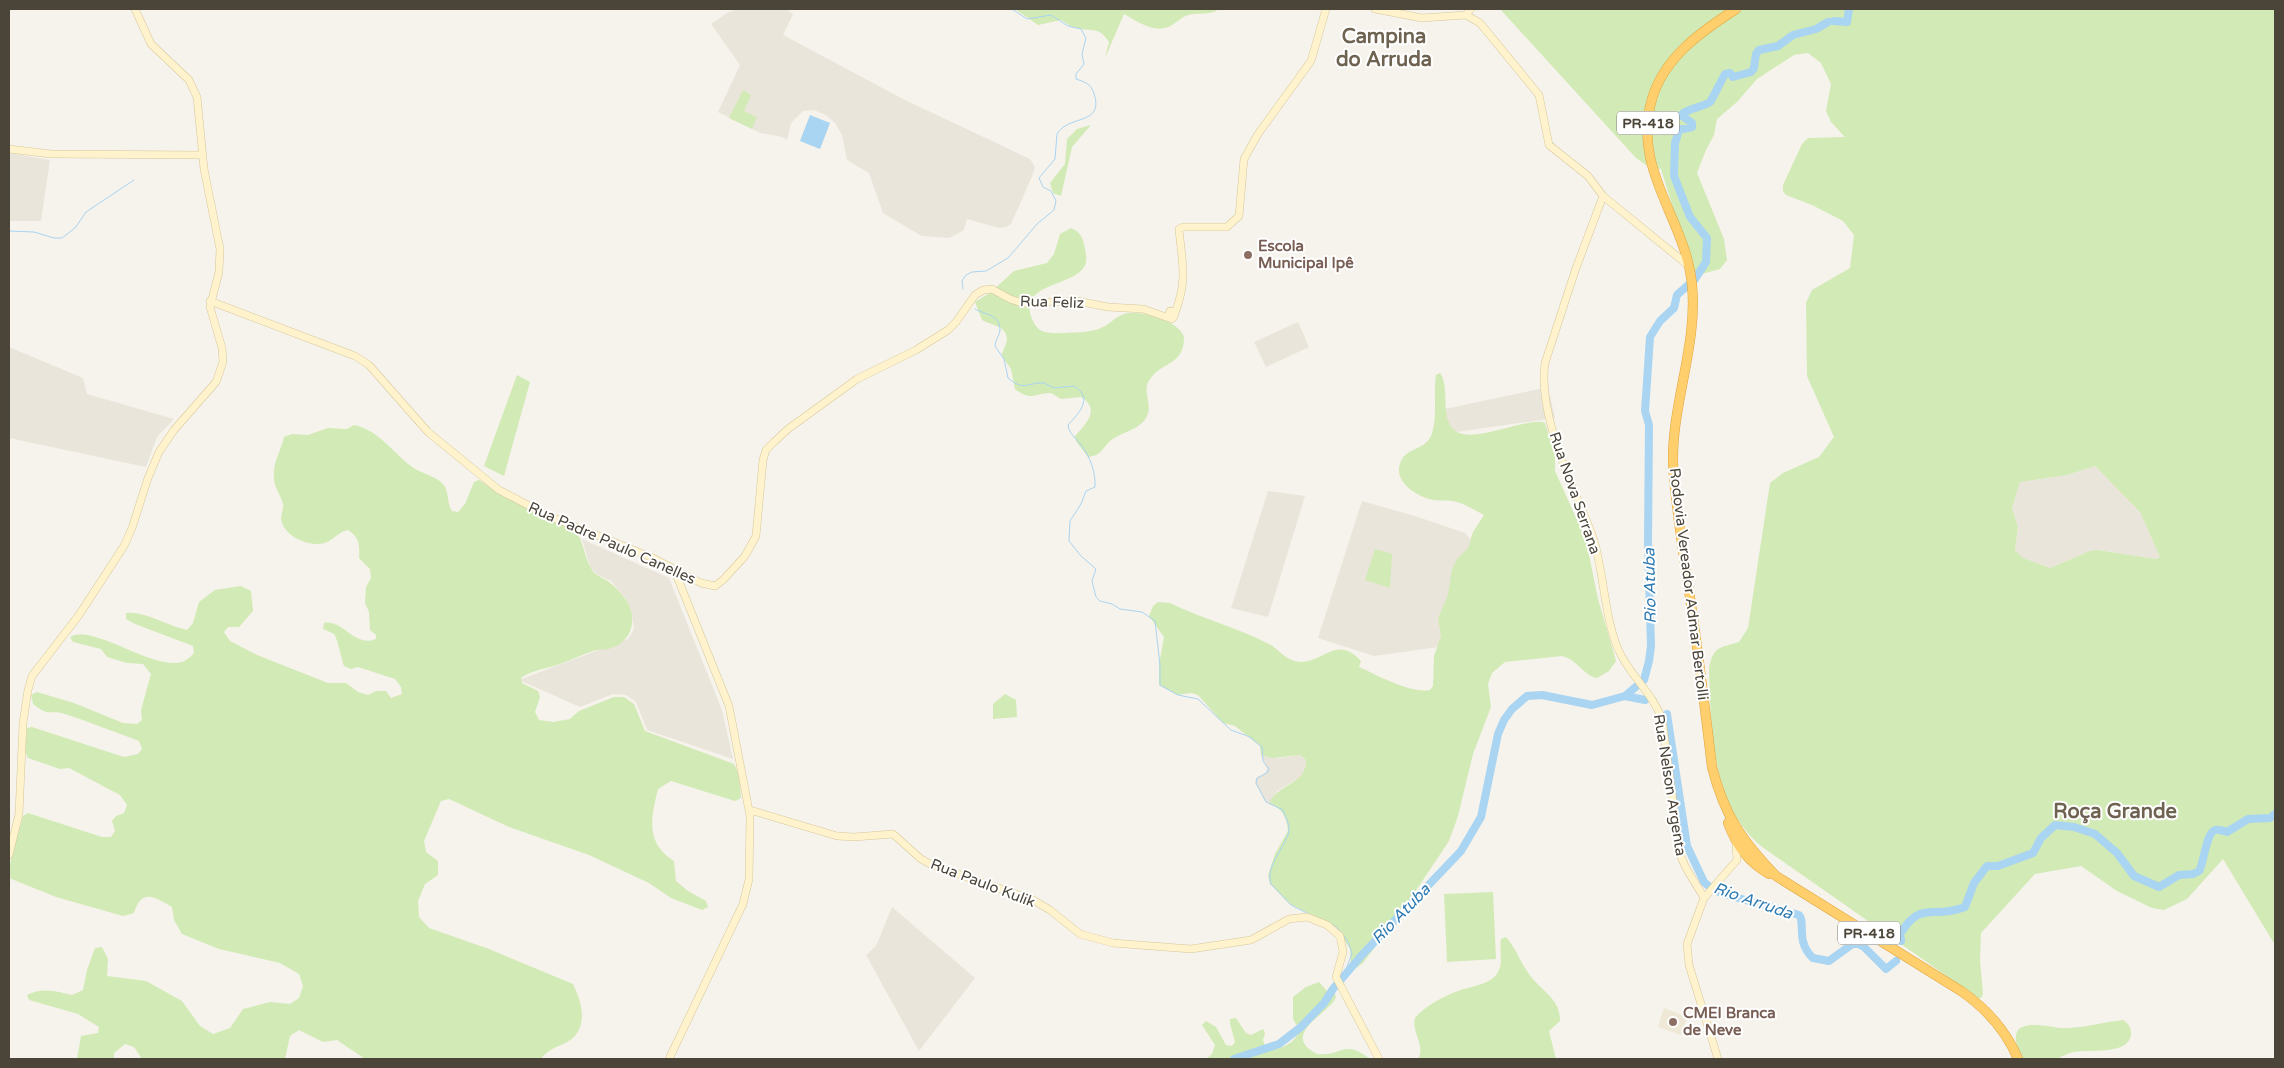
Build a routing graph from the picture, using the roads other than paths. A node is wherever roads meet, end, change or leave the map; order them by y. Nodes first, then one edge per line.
1 (135, 9) edge
2 (1326, 9) edge
3 (1375, 9) edge
4 (1471, 9) edge
5 (1736, 9) edge
6 (1466, 16) junction
7 (9, 149) edge
8 (202, 155) junction
9 (1603, 196) junction
10 (1690, 270) junction
11 (983, 290) joint
12 (210, 302) junction
13 (674, 569) junction
14 (1652, 698) joint
15 (1720, 796) junction
16 (750, 810) junction
17 (1736, 844) junction
18 (9, 855) edge
19 (1748, 858) junction
20 (1737, 860) junction
21 (1776, 876) junction
22 (1704, 898) junction
23 (669, 1059) edge
24 (1379, 1059) edge
25 (1718, 1059) edge
26 (2018, 1059) edge

1 - 8 street
2 - 11 street, Rua Feliz
3 - 6 street
4 - 6 street
5 - 10 highway, Rodovia Vereador Admar Bertolli / PR-418
6 - 9 street
7 - 8 street
8 - 12 street
9 - 10 street
9 - 14 street, Rua Nova Serrana
10 - 15 highway, Rodovia Vereador Admar Bertolli / PR-418
11 - 13 street, Rua Padre Paulo Canelles
12 - 13 street, Rua Padre Paulo Canelles
12 - 18 street
13 - 16 street
14 - 22 street, Rua Nelson Argenta
15 - 17 highway
15 - 21 highway, Rodovia Vereador Admar Bertolli / PR-418
16 - 23 street
16 - 24 street, Rua Paulo Kulik
17 - 19 highway
17 - 20 street
19 - 20 street
19 - 21 highway
20 - 22 street
21 - 26 highway, Rodovia Vereador Admar Bertolli / PR-418
22 - 25 street

